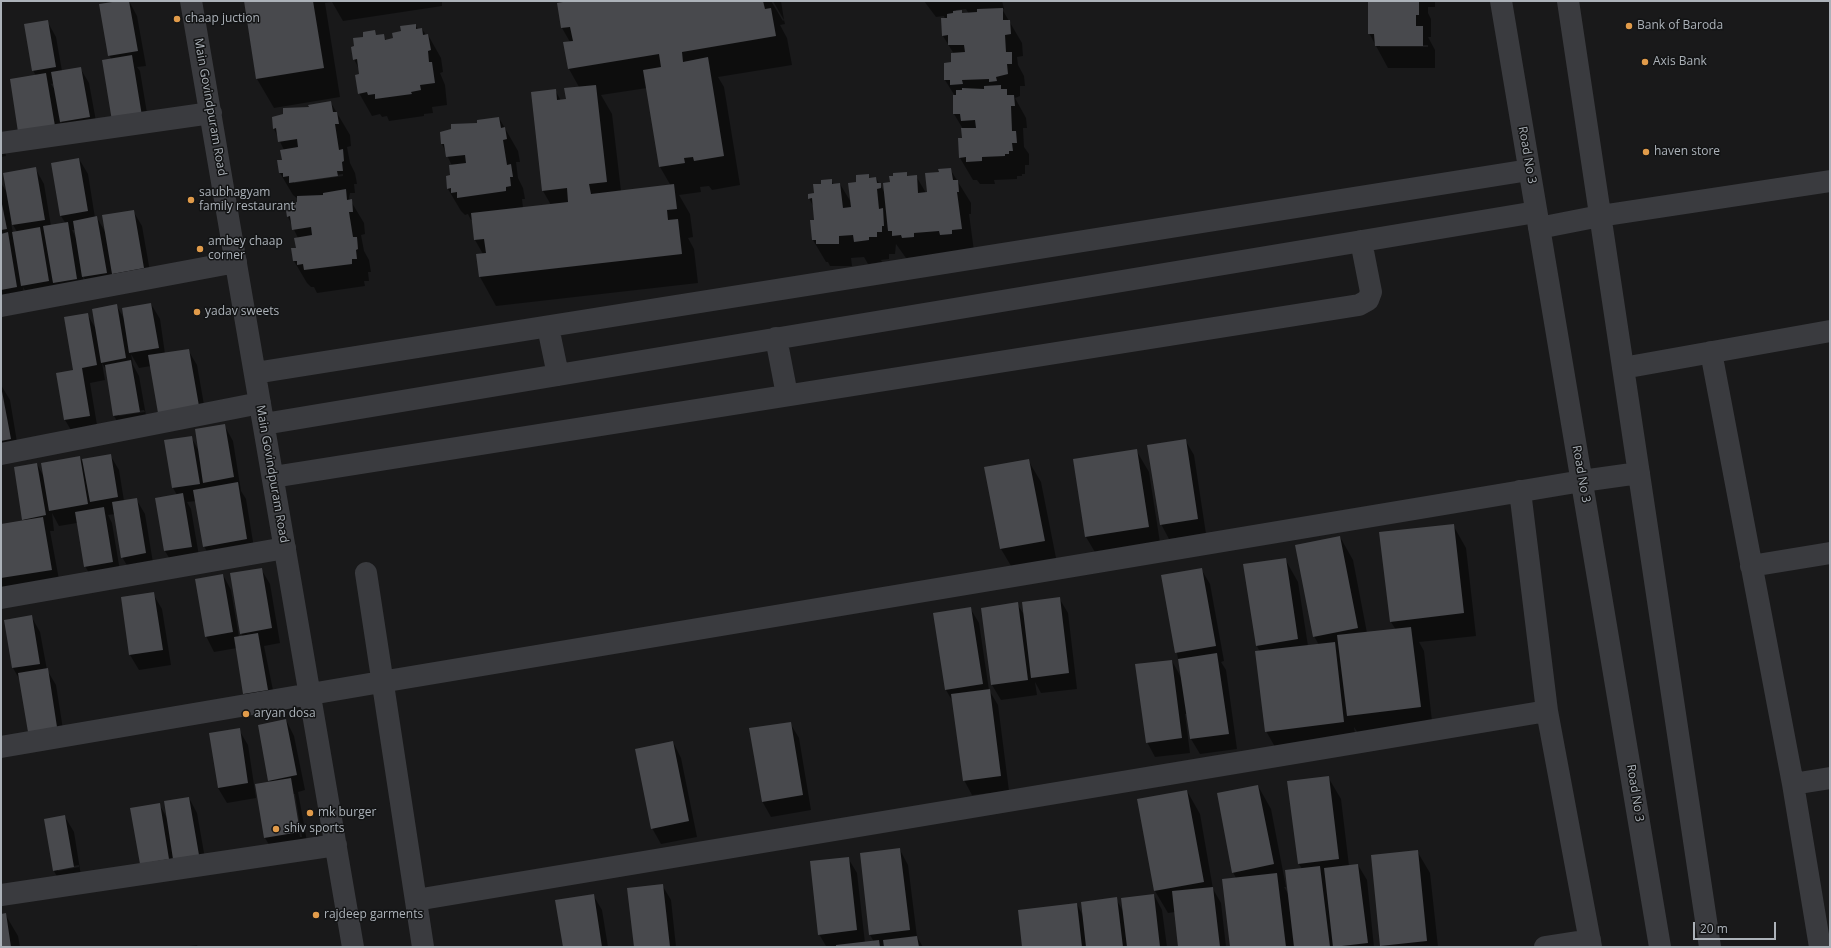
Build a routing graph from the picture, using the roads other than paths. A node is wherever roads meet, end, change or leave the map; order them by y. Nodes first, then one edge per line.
1 (192, 1) edge
2 (1501, 1) edge
3 (1568, 1) edge
4 (211, 113) junction
5 (1, 143) edge
6 (1529, 170) junction
7 (1830, 181) edge
8 (1600, 216) junction
9 (1538, 220) junction
10 (1361, 241) junction
11 (236, 262) junction
12 (1, 306) edge
13 (548, 327) junction
14 (1830, 331) edge
15 (776, 338) junction
16 (1711, 352) junction
17 (1623, 368) junction
18 (255, 374) junction
19 (558, 375) junction
20 (787, 396) junction
21 (262, 414) junction
22 (1, 454) edge
23 (1639, 473) junction
24 (273, 477) junction
25 (1582, 481) junction
26 (1520, 491) junction
27 (285, 548) junction
28 (1830, 553) edge
29 (1751, 566) junction
30 (366, 573) dead end
31 (1, 598) edge
32 (381, 682) junction
33 (310, 694) junction
34 (1547, 711) junction
35 (1, 748) edge
36 (1830, 778) edge
37 (1793, 784) junction
38 (336, 845) junction
39 (1, 895) edge
40 (416, 900) junction
41 (1591, 943) edge
42 (353, 947) edge
43 (423, 947) edge
44 (1545, 947) edge
45 (1660, 947) edge
46 (1710, 947) edge
47 (1820, 947) edge

1 - 4 street, Main Govindpuram Road
2 - 6 street, Road No 3
3 - 8 street
4 - 5 street
4 - 11 street, Main Govindpuram Road
6 - 9 street, Road No 3
6 - 13 street
7 - 8 street
8 - 9 street
8 - 17 street
9 - 10 street
9 - 25 street, Road No 3
10 - 15 street
10 - 20 street
11 - 12 street
11 - 18 street, Main Govindpuram Road
13 - 18 street
13 - 19 street
14 - 16 street
15 - 19 street
15 - 20 street
16 - 17 street
16 - 29 street
17 - 23 street
18 - 21 street, Main Govindpuram Road
19 - 21 street
20 - 24 street
21 - 22 street
21 - 24 street, Main Govindpuram Road
23 - 25 street
23 - 46 street
24 - 27 street, Main Govindpuram Road
25 - 26 street
25 - 45 street, Road No 3
26 - 32 street
26 - 34 street
27 - 31 street
27 - 33 street, Main Govindpuram Road
28 - 29 street
29 - 37 street
30 - 32 street
32 - 33 street
32 - 40 street
33 - 35 street
33 - 38 street, Main Govindpuram Road
34 - 40 street
34 - 41 street
36 - 37 street
37 - 47 street
38 - 39 street
38 - 42 street, Main Govindpuram Road
40 - 43 street
41 - 44 street

